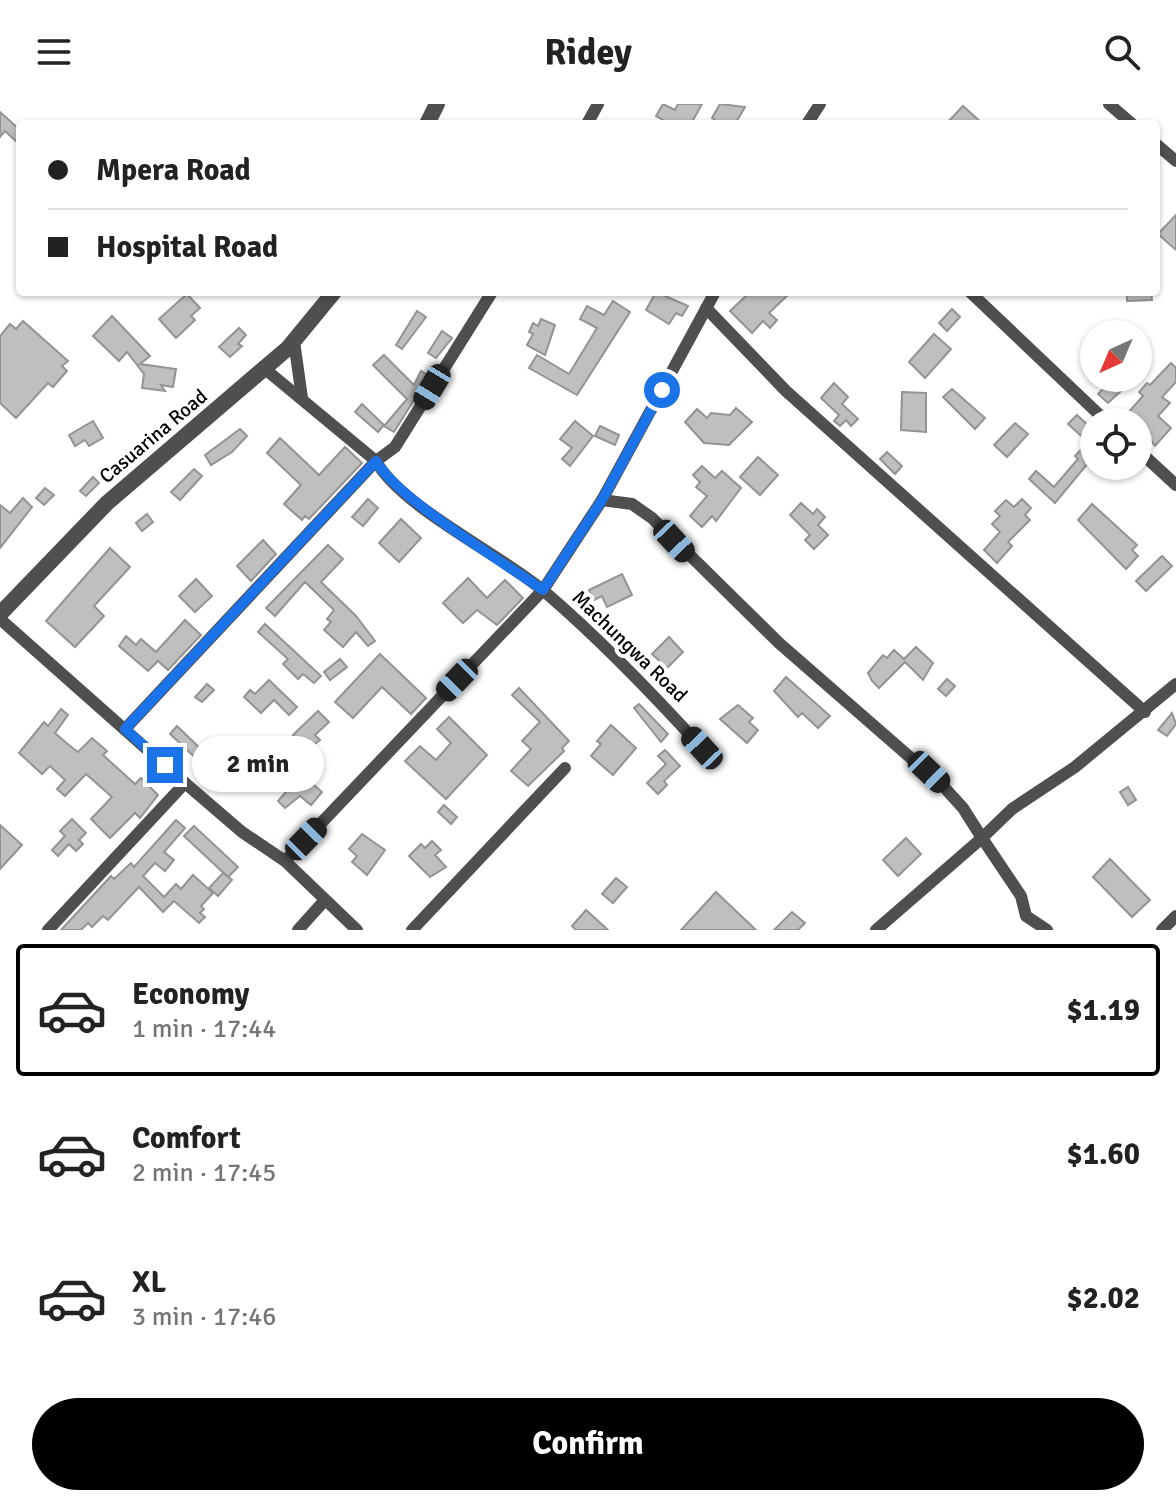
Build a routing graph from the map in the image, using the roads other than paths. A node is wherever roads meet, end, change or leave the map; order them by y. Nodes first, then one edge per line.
1 (1109, 104) edge
2 (1127, 120) edge
3 (1160, 147) edge
4 (1176, 161) edge
5 (331, 296) edge
6 (489, 296) edge
7 (713, 296) edge
8 (974, 296) edge
9 (706, 308) junction
10 (294, 341) junction
11 (265, 369) junction
12 (302, 398) junction
13 (1092, 408) edge
14 (376, 461) junction
15 (1152, 463) edge
16 (1176, 485) edge
17 (602, 500) junction
18 (543, 590) junction
19 (0, 616) edge
20 (1176, 684) edge
21 (1145, 712) junction
22 (125, 729) junction
23 (702, 748) dead end
24 (565, 768) dead end
25 (185, 783) junction
26 (982, 838) junction
27 (285, 861) junction
28 (325, 900) junction
29 (1026, 916) junction
30 (1176, 916) edge
31 (48, 930) edge
32 (298, 930) edge
33 (357, 930) edge
34 (412, 930) edge
35 (876, 930) edge
36 (1022, 930) edge
37 (1047, 930) edge
38 (1162, 930) edge

1 - 2 street
3 - 4 street
5 - 10 street, Casuarina Road
6 - 14 street
7 - 9 street
8 - 13 street
9 - 17 street
9 - 21 street
10 - 11 street, Casuarina Road
10 - 12 street
11 - 12 street, Machungwa Road
11 - 19 street, Casuarina Road
12 - 14 street, Machungwa Road
14 - 18 street, Machungwa Road
14 - 22 street
15 - 16 street
17 - 18 street
17 - 26 street
18 - 23 street, Machungwa Road
18 - 27 street
19 - 22 street
20 - 21 street
21 - 26 street
22 - 25 street
24 - 34 street
25 - 27 street
25 - 31 street
26 - 29 street
26 - 35 street
27 - 28 street
28 - 32 street
28 - 33 street
29 - 36 street
29 - 37 street
30 - 38 street

